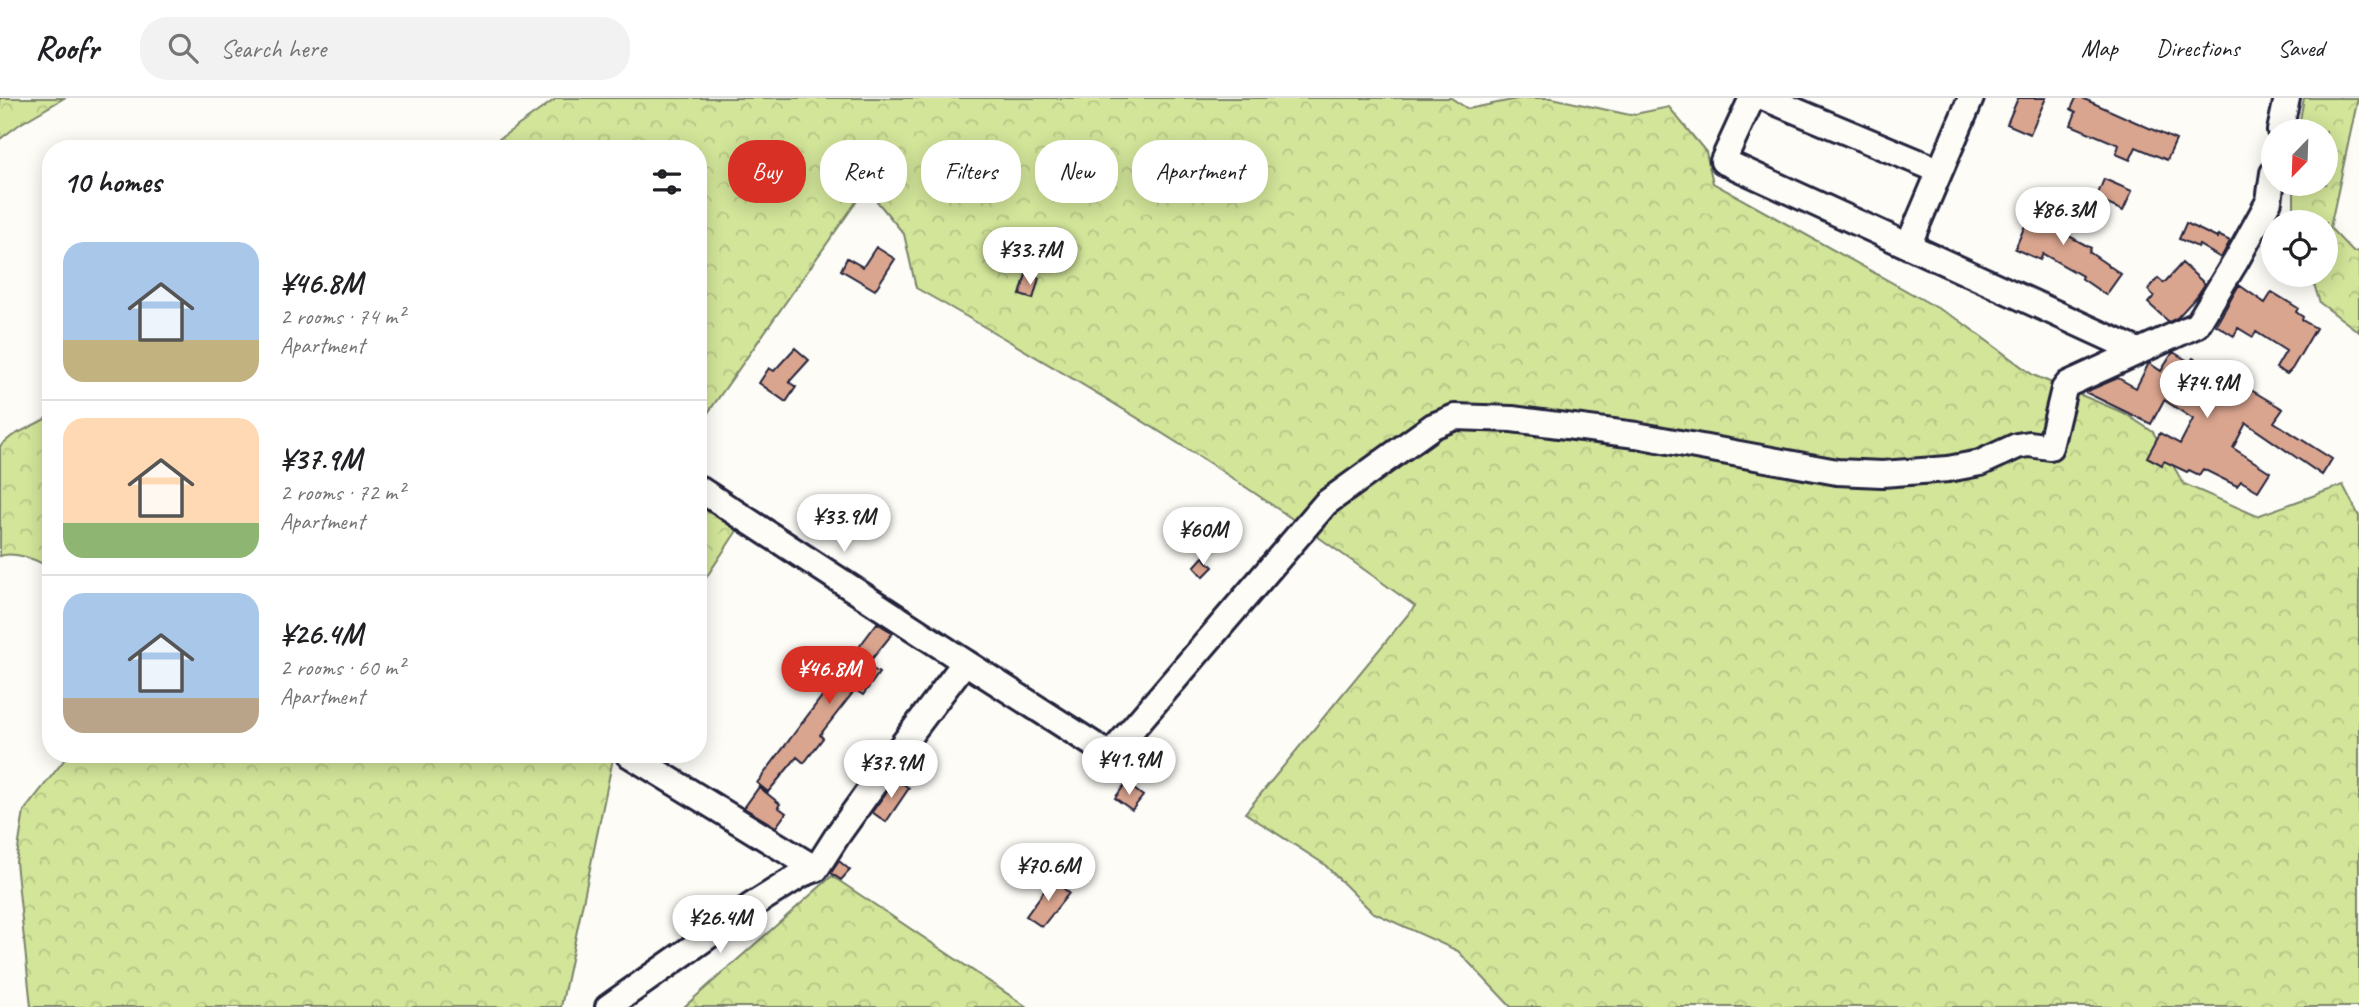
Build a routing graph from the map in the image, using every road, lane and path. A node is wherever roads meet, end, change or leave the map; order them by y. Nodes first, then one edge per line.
1 (1752, 98) edge
2 (1765, 98) edge
3 (2287, 98) edge
4 (1968, 99) edge
5 (2283, 119) edge
6 (1940, 171) junction
7 (2270, 196) edge
8 (1908, 246) junction
9 (2138, 351) junction
10 (707, 494) edge
11 (965, 662) junction
12 (643, 763) edge
13 (816, 869) junction
14 (608, 1007) edge

1 - 8 street
2 - 6 street
3 - 5 street
4 - 6 street
6 - 8 street
7 - 9 street
8 - 9 street
9 - 11 street
10 - 11 street
11 - 13 street
12 - 13 street
13 - 14 street

